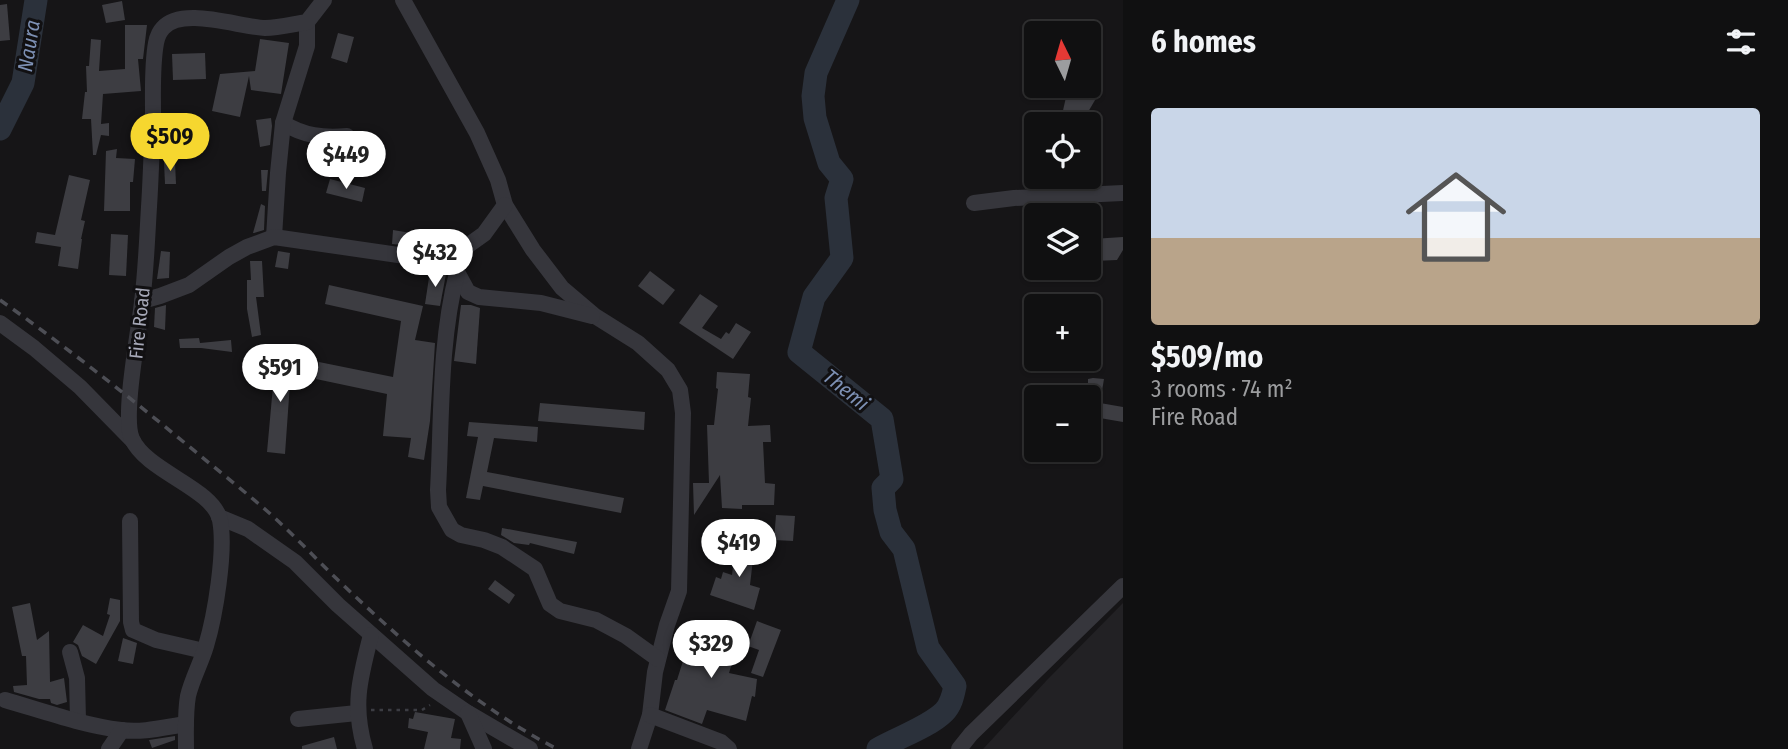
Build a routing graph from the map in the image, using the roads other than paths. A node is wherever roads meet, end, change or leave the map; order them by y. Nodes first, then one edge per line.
1 (324, 0) edge
2 (403, 0) edge
3 (307, 22) junction
4 (283, 122) junction
5 (347, 136) dead end
6 (1123, 193) edge
7 (974, 203) dead end
8 (505, 205) junction
9 (274, 237) junction
10 (449, 255) junction
11 (457, 273) junction
12 (142, 301) junction
13 (595, 316) junction
14 (0, 323) edge
15 (133, 442) junction
16 (219, 517) junction
17 (130, 521) dead end
18 (1123, 586) edge
19 (371, 635) junction
20 (205, 651) junction
21 (70, 652) dead end
22 (658, 659) junction
23 (5, 700) dead end
24 (357, 712) junction
25 (468, 713) junction
26 (650, 715) junction
27 (298, 719) dead end
28 (78, 720) junction
29 (186, 724) junction
30 (122, 730) junction
31 (109, 749) edge
32 (186, 749) edge
33 (365, 749) edge
34 (484, 749) edge
35 (530, 749) edge
36 (639, 749) edge
37 (729, 749) edge
38 (959, 749) edge

1 - 3 street
2 - 8 street
3 - 4 street
3 - 12 street, Fire Road
4 - 5 street
4 - 9 street
6 - 7 street
8 - 10 street
8 - 13 street
9 - 10 street
9 - 12 street
10 - 11 street
11 - 13 street
11 - 22 street
12 - 15 street, Fire Road
13 - 22 street
14 - 15 street
15 - 16 street
16 - 19 street
16 - 20 street
17 - 20 street
18 - 38 street
19 - 24 street
19 - 25 street
20 - 29 street
21 - 28 street
22 - 26 street
23 - 28 street
24 - 27 street
24 - 33 street
25 - 34 street
25 - 35 street
26 - 36 street
26 - 37 street
28 - 30 street
29 - 30 street
29 - 32 street
30 - 31 street

